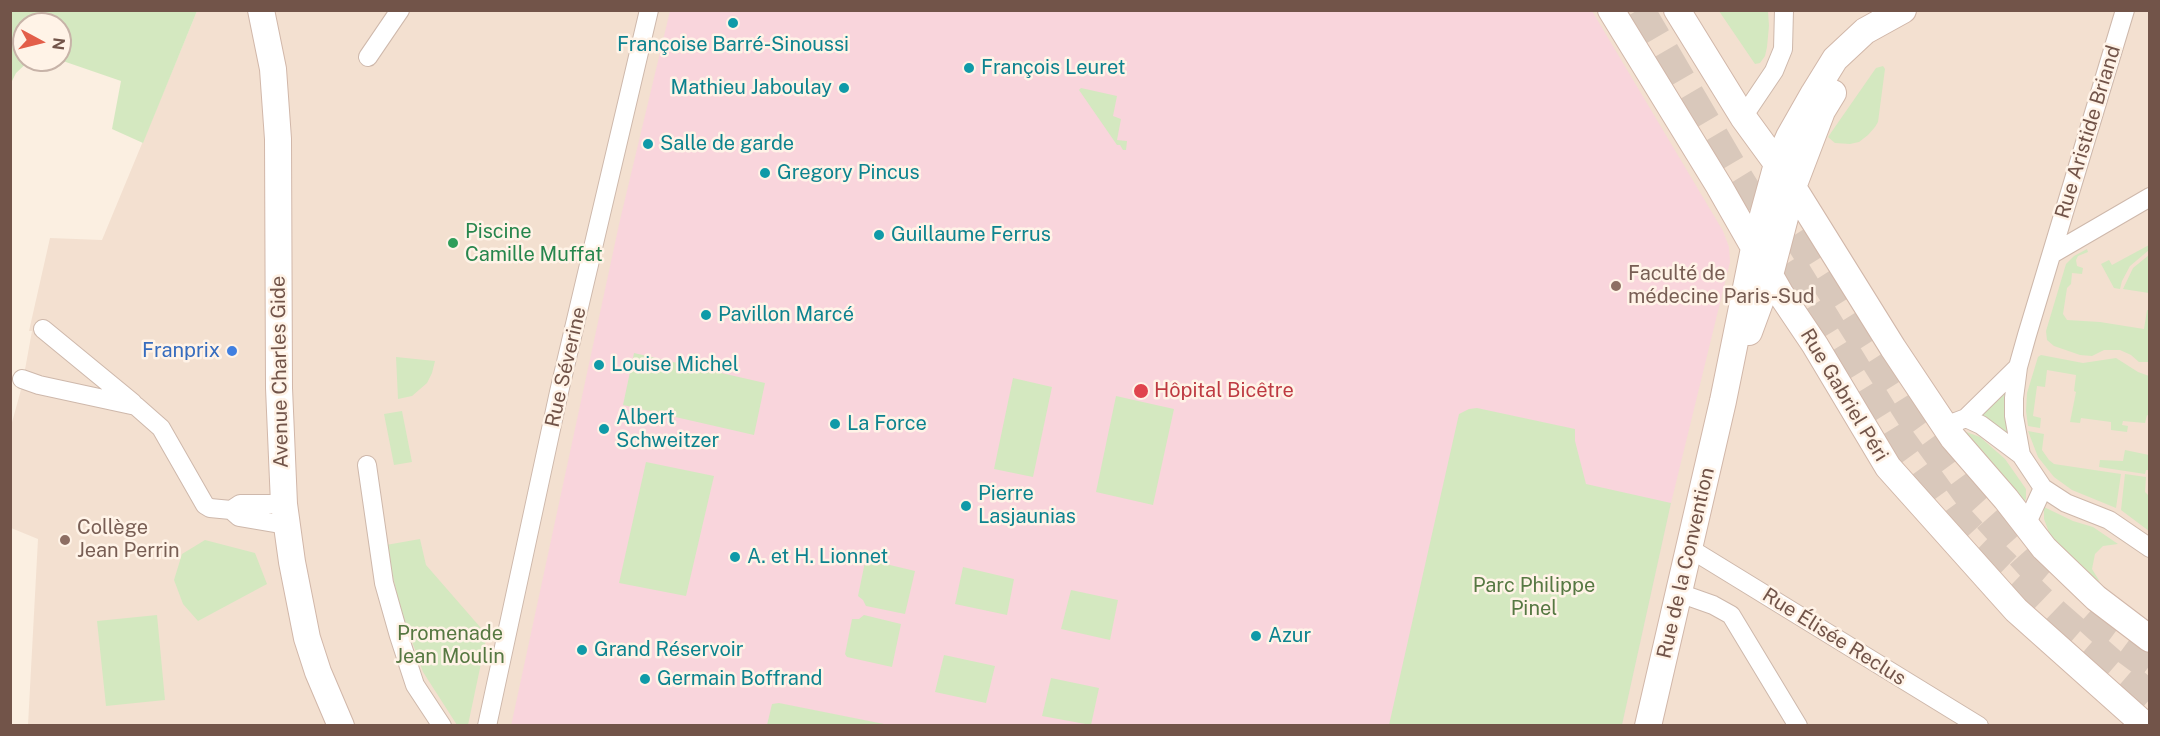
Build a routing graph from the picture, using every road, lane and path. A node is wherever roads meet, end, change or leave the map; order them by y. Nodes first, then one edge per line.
1 (261, 10) edge
2 (400, 10) edge
3 (649, 10) edge
4 (1611, 10) edge
5 (1677, 10) edge
6 (1784, 10) edge
7 (1905, 10) edge
8 (2125, 10) edge
9 (368, 57) dead end
10 (1743, 117) junction
11 (1777, 164) junction
12 (1793, 187) junction
13 (2150, 197) edge
14 (1754, 248) junction
15 (2052, 254) junction
16 (1770, 275) junction
17 (43, 329) dead end
18 (2018, 368) junction
19 (21, 380) edge
20 (1724, 401) junction
21 (136, 406) junction
22 (1956, 422) junction
23 (2021, 455) junction
24 (367, 465) dead end
25 (2043, 488) junction
26 (285, 514) junction
27 (2025, 525) junction
28 (1689, 548) junction
29 (2150, 548) edge
30 (1679, 593) junction
31 (2150, 639) edge
32 (341, 726) edge
33 (442, 726) edge
34 (487, 726) edge
35 (1648, 726) edge
36 (1798, 726) edge
37 (1979, 726) edge
38 (2146, 726) edge

1 - 26 main road, Avenue Charles Gide
2 - 9 street
3 - 34 street, Rue Séverine
4 - 14 main road, Rue Gabriel Péri
5 - 10 main road
6 - 10 street
7 - 11 main road, Rue de la Convention
7 - 12 main road, Rue de la Convention
8 - 15 street, Rue Aristide Briand
10 - 11 main road
11 - 12 main road
11 - 14 main road, Rue de la Convention
12 - 16 main road, Rue de la Convention
12 - 22 main road
13 - 15 street
14 - 16 main road, Rue Gabriel Péri
14 - 20 main road, Rue de la Convention
15 - 18 street, Rue Aristide Briand
16 - 20 main road, Rue de la Convention
16 - 38 main road, Rue Gabriel Péri
17 - 21 street
18 - 22 street
18 - 23 street, Rue Aristide Briand
19 - 21 street
20 - 28 main road, Rue de la Convention
21 - 26 street
22 - 23 street
22 - 27 main road
23 - 25 street
24 - 33 street
25 - 27 street
25 - 29 street
26 - 32 main road, Avenue Charles Gide
27 - 31 main road
28 - 30 main road, Rue de la Convention
28 - 37 street, Rue Élisée Reclus
30 - 35 main road, Rue de la Convention
30 - 36 street

